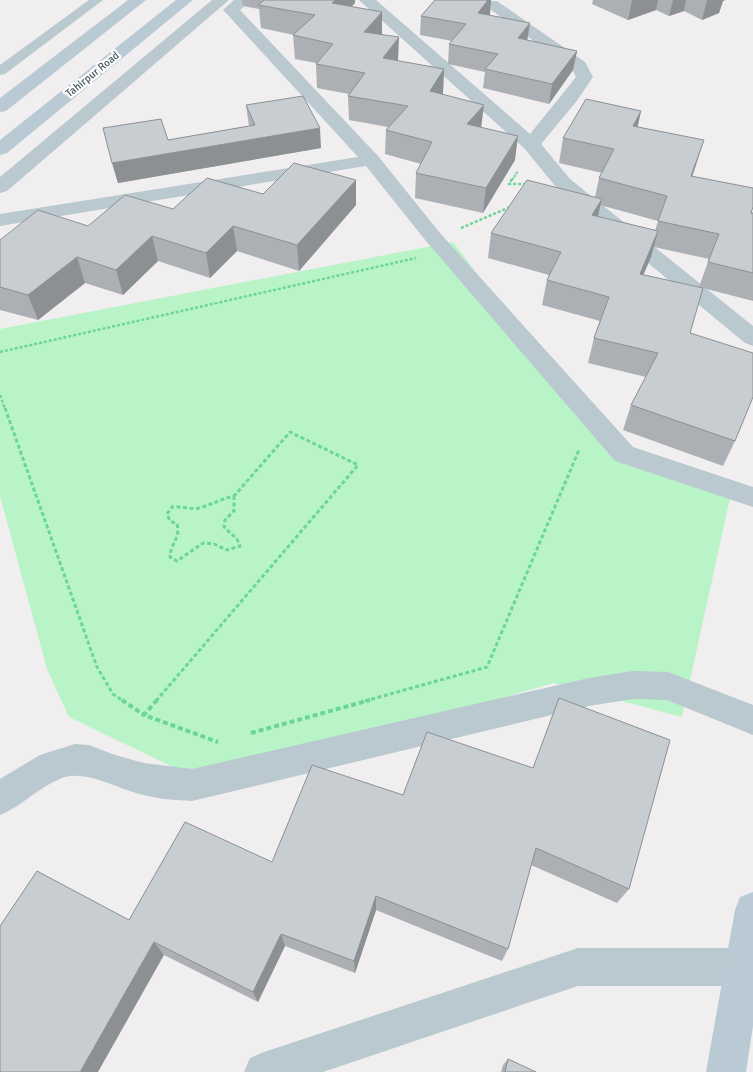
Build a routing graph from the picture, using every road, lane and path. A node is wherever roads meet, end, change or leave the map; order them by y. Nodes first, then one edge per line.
1 (97, 0) edge
2 (134, 0) edge
3 (221, 0) edge
4 (243, 0) edge
5 (366, 0) edge
6 (180, 4) edge
7 (492, 4) dead end
8 (0, 71) edge
9 (0, 107) edge
10 (533, 146) junction
11 (0, 149) edge
12 (371, 160) junction
13 (563, 183) junction
14 (0, 186) edge
15 (511, 207) edge
16 (0, 220) edge
17 (433, 237) junction
18 (416, 258) junction
19 (422, 266) dead end
20 (753, 338) edge
21 (0, 352) edge
22 (0, 396) edge
23 (581, 445) dead end
24 (234, 496) junction
25 (753, 497) edge
26 (144, 715) junction
27 (753, 720) edge
28 (246, 734) dead end
29 (227, 740) dead end
30 (0, 799) edge
31 (753, 910) edge
32 (748, 968) edge
33 (264, 1072) edge
34 (726, 1072) edge

1 - 8 lane
2 - 6 main road
2 - 9 main road
3 - 14 street
4 - 12 street
5 - 10 street
6 - 11 main road, Tahirpur Road
7 - 10 street
10 - 13 street
10 - 13 path
12 - 16 street
12 - 17 street
13 - 20 street
15 - 17 path
17 - 18 path
17 - 25 street
18 - 19 path
18 - 21 path
22 - 26 path
23 - 28 path
24 - 24 path
24 - 26 path
26 - 29 path
27 - 30 street
31 - 32 main road
32 - 33 street
32 - 34 main road

